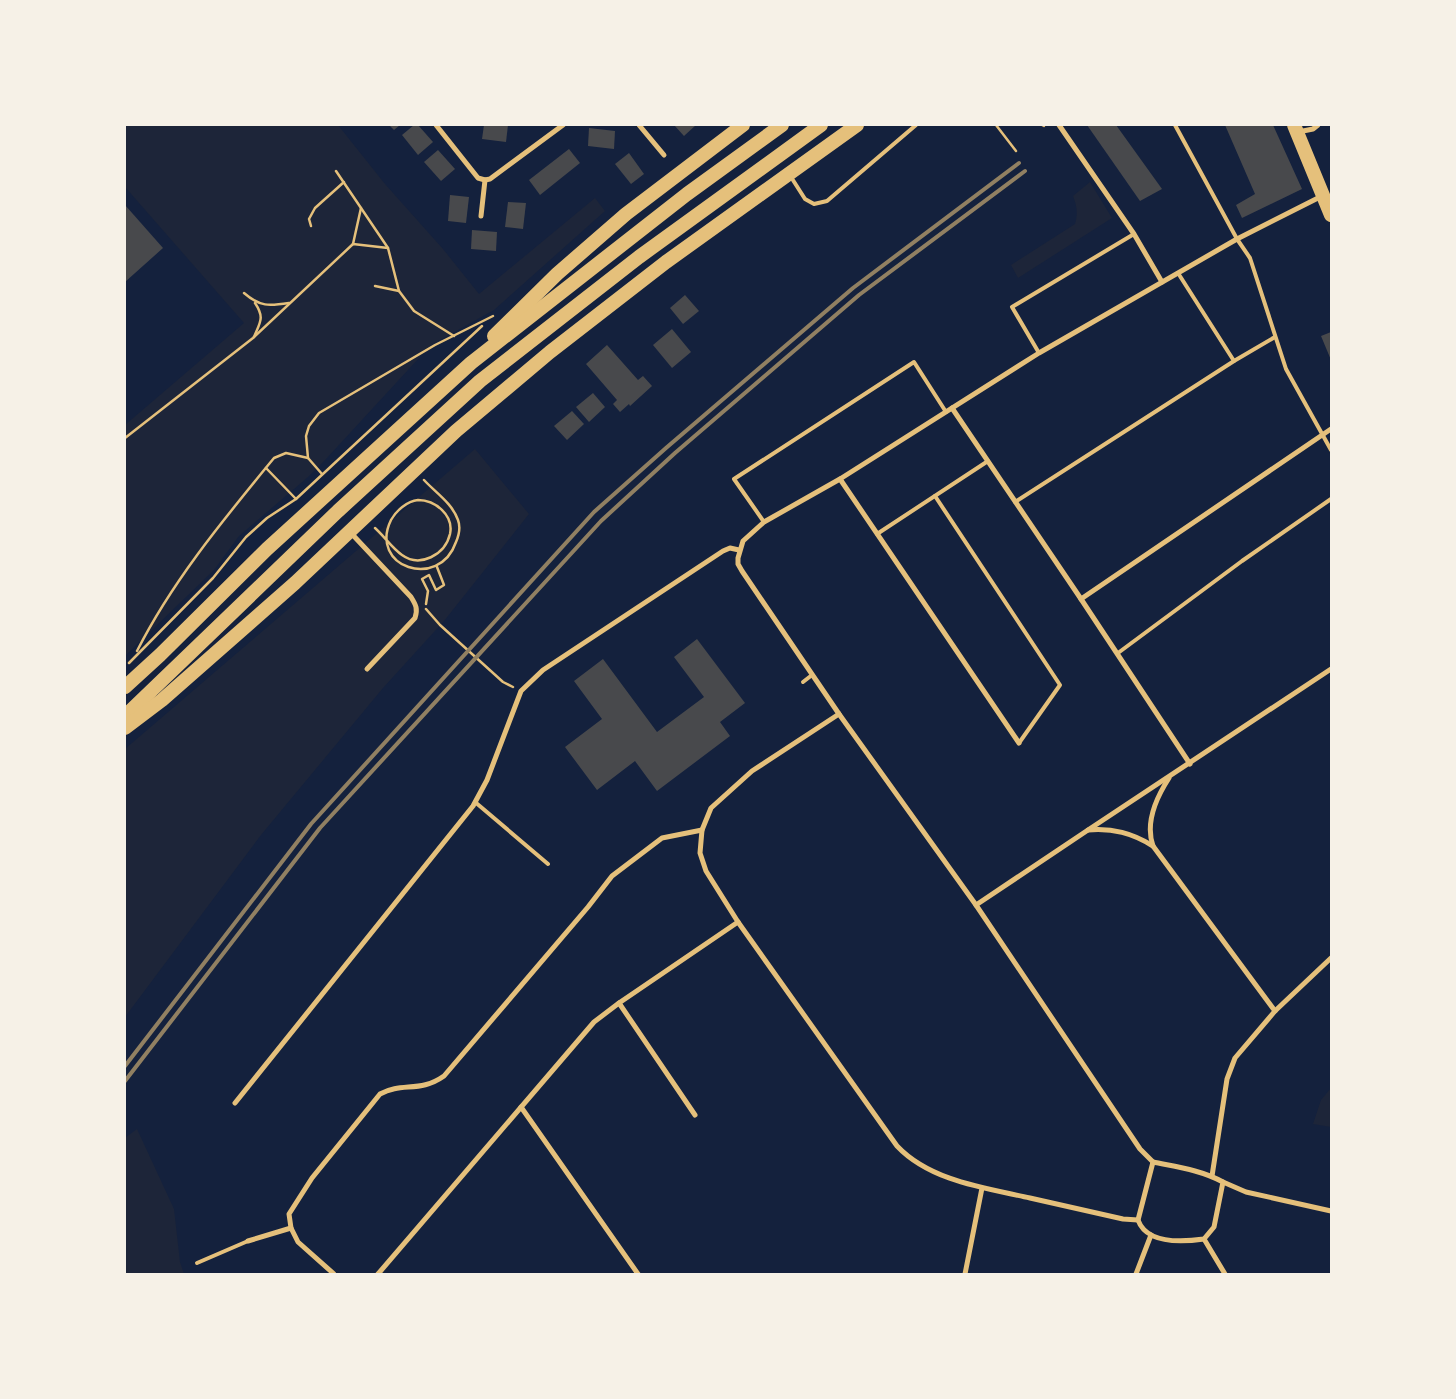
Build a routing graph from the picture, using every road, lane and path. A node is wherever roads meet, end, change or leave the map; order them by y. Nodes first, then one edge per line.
1 (436, 125) edge
2 (563, 125) edge
3 (639, 125) edge
4 (743, 125) edge
5 (782, 125) edge
6 (821, 125) edge
7 (857, 125) edge
8 (916, 125) edge
9 (996, 125) edge
10 (1060, 125) edge
11 (1175, 125) edge
12 (1318, 125) edge
13 (1295, 128) edge
14 (1016, 151) dead end
15 (664, 155) dead end
16 (336, 171) dead end
17 (788, 173) junction
18 (485, 180) junction
19 (344, 182) junction
20 (1323, 196) junction
21 (361, 208) junction
22 (1331, 215) edge
23 (481, 216) dead end
24 (311, 226) dead end
25 (1134, 234) junction
26 (1237, 239) junction
27 (353, 244) junction
28 (388, 248) junction
29 (1178, 273) junction
30 (1162, 282) junction
31 (375, 286) dead end
32 (399, 291) junction
33 (244, 293) dead end
34 (254, 302) junction
35 (291, 302) junction
36 (454, 336) junction
37 (1275, 337) junction
38 (253, 338) junction
39 (1039, 353) junction
40 (1234, 360) junction
41 (470, 363) junction
42 (952, 408) junction
43 (946, 412) junction
44 (1331, 428) edge
45 (1323, 434) junction
46 (125, 438) edge
47 (1331, 450) edge
48 (308, 458) junction
49 (988, 462) junction
50 (266, 468) junction
51 (318, 469) dead end
52 (415, 469) junction
53 (840, 479) junction
54 (935, 496) junction
55 (296, 499) junction
56 (1331, 500) edge
57 (1015, 502) junction
58 (764, 522) junction
59 (349, 531) junction
60 (877, 534) junction
61 (391, 544) dead end
62 (740, 550) junction
63 (436, 567) junction
64 (1081, 599) junction
65 (1118, 653) junction
66 (136, 654) junction
67 (126, 666) dead end
68 (367, 669) dead end
69 (1331, 669) edge
70 (812, 675) junction
71 (503, 682) dead end
72 (803, 682) dead end
73 (125, 687) edge
74 (839, 714) junction
75 (125, 716) edge
76 (125, 728) edge
77 (1019, 743) joint
78 (1190, 764) junction
79 (1170, 776) junction
80 (475, 802) junction
81 (702, 830) junction
82 (1088, 830) junction
83 (1154, 846) junction
84 (548, 864) dead end
85 (976, 905) junction
86 (738, 922) junction
87 (1331, 958) edge
88 (619, 1003) junction
89 (1275, 1011) junction
90 (235, 1103) dead end
91 (521, 1107) junction
92 (695, 1114) dead end
93 (1153, 1162) junction
94 (1212, 1176) junction
95 (1223, 1182) junction
96 (982, 1188) junction
97 (1331, 1211) edge
98 (1138, 1220) junction
99 (291, 1228) junction
100 (1151, 1235) junction
101 (1204, 1239) junction
102 (248, 1241) joint
103 (197, 1263) dead end
104 (334, 1274) edge
105 (378, 1274) edge
106 (638, 1274) edge
107 (965, 1274) edge
108 (1136, 1274) edge
109 (1225, 1274) edge

1 - 18 street
2 - 18 street
3 - 15 street
4 - 41 highway
5 - 41 highway
6 - 75 highway
7 - 17 highway
8 - 17 lane
9 - 14 path
10 - 25 street
11 - 26 lane
12 - 13 street
13 - 20 highway
16 - 19 path
17 - 52 highway
18 - 23 street
19 - 21 path
19 - 24 path
20 - 22 highway
20 - 26 street
21 - 27 path
21 - 28 path
25 - 30 street
25 - 39 lane
26 - 29 street
26 - 37 lane
27 - 28 path
27 - 35 path
28 - 32 path
29 - 30 street
29 - 40 lane
30 - 39 street
31 - 32 path
32 - 36 path
33 - 34 path
34 - 35 path
34 - 38 path
35 - 38 path
36 - 48 path
36 - 55 path
37 - 40 lane
37 - 45 lane
38 - 46 path
39 - 42 street
40 - 57 lane
41 - 73 highway
42 - 43 street
42 - 49 street
43 - 53 street
43 - 58 lane
44 - 45 street
45 - 47 lane
45 - 64 street
48 - 50 path
48 - 51 path
49 - 54 lane
49 - 57 street
50 - 55 path
50 - 66 path
52 - 59 highway
52 - 63 path
53 - 58 street
53 - 60 street
54 - 60 lane
54 - 77 lane
55 - 66 path
56 - 65 lane
57 - 64 street
58 - 62 street
59 - 68 street
59 - 76 highway
60 - 77 street
61 - 63 path
62 - 70 street
62 - 80 street
63 - 71 path
64 - 65 street
65 - 78 street
66 - 67 path
69 - 78 street
70 - 72 lane
70 - 74 street
74 - 81 street
74 - 85 street
78 - 79 street
79 - 82 street
79 - 83 street
80 - 84 lane
80 - 90 street
81 - 86 street
81 - 99 street
82 - 83 street
82 - 85 street
83 - 89 street
85 - 93 street
86 - 88 street
86 - 96 street
87 - 89 street
88 - 91 street
88 - 92 street
89 - 94 street
91 - 105 street
91 - 106 street
93 - 94 street
93 - 98 street
94 - 95 street
95 - 97 street
95 - 101 street
96 - 98 street
96 - 107 street
98 - 100 street
99 - 102 street
99 - 104 street
100 - 101 street
100 - 108 street
101 - 109 street
102 - 103 lane

